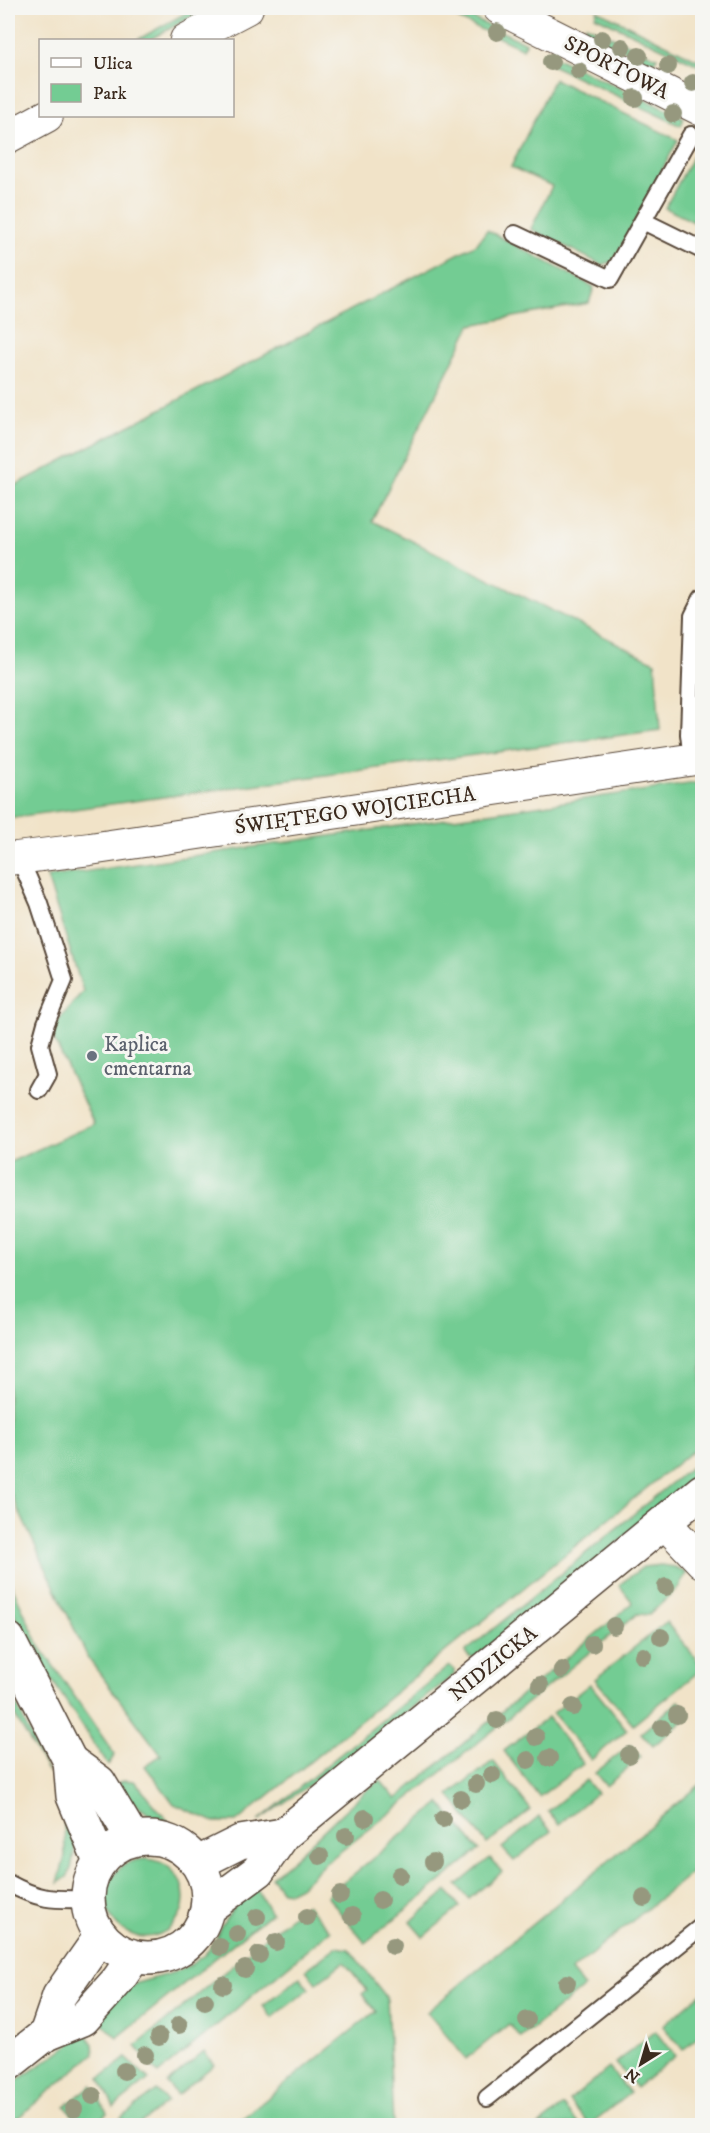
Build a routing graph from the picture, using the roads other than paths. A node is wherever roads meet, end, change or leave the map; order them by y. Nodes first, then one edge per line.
1 (247, 8) edge
2 (499, 8) edge
3 (188, 39) edge
4 (45, 117) edge
5 (697, 123) edge
6 (8, 137) edge
7 (643, 221) junction
8 (515, 234) dead end
9 (702, 250) edge
10 (702, 598) edge
11 (697, 759) edge
12 (13, 858) edge
13 (39, 1090) dead end
14 (702, 1491) edge
15 (664, 1522) junction
16 (702, 1562) edge
17 (8, 1639) edge
18 (70, 1761) junction
19 (283, 1835) junction
20 (133, 1839) junction
21 (100, 1861) junction
22 (198, 1863) junction
23 (8, 1883) edge
24 (87, 1899) junction
25 (209, 1907) junction
26 (702, 1926) edge
27 (101, 1936) junction
28 (134, 1957) junction
29 (46, 2034) junction
30 (8, 2064) edge
31 (487, 2098) dead end

1 - 3 street
2 - 5 street, SPORTOWA
4 - 6 street
5 - 7 lane
7 - 8 lane
7 - 9 lane
10 - 11 lane
11 - 12 street, ŚWIĘTEGO WOJCIECHA
12 - 13 lane
14 - 15 street, NIDZICKA
15 - 16 street
15 - 19 street, NIDZICKA
17 - 18 street
18 - 20 street
18 - 21 street
19 - 22 street
19 - 25 street
20 - 21 street
20 - 22 street
21 - 24 street
22 - 25 street
23 - 24 lane
24 - 27 street
25 - 28 street
26 - 31 lane
27 - 28 street
27 - 29 street
28 - 29 street
29 - 30 street

